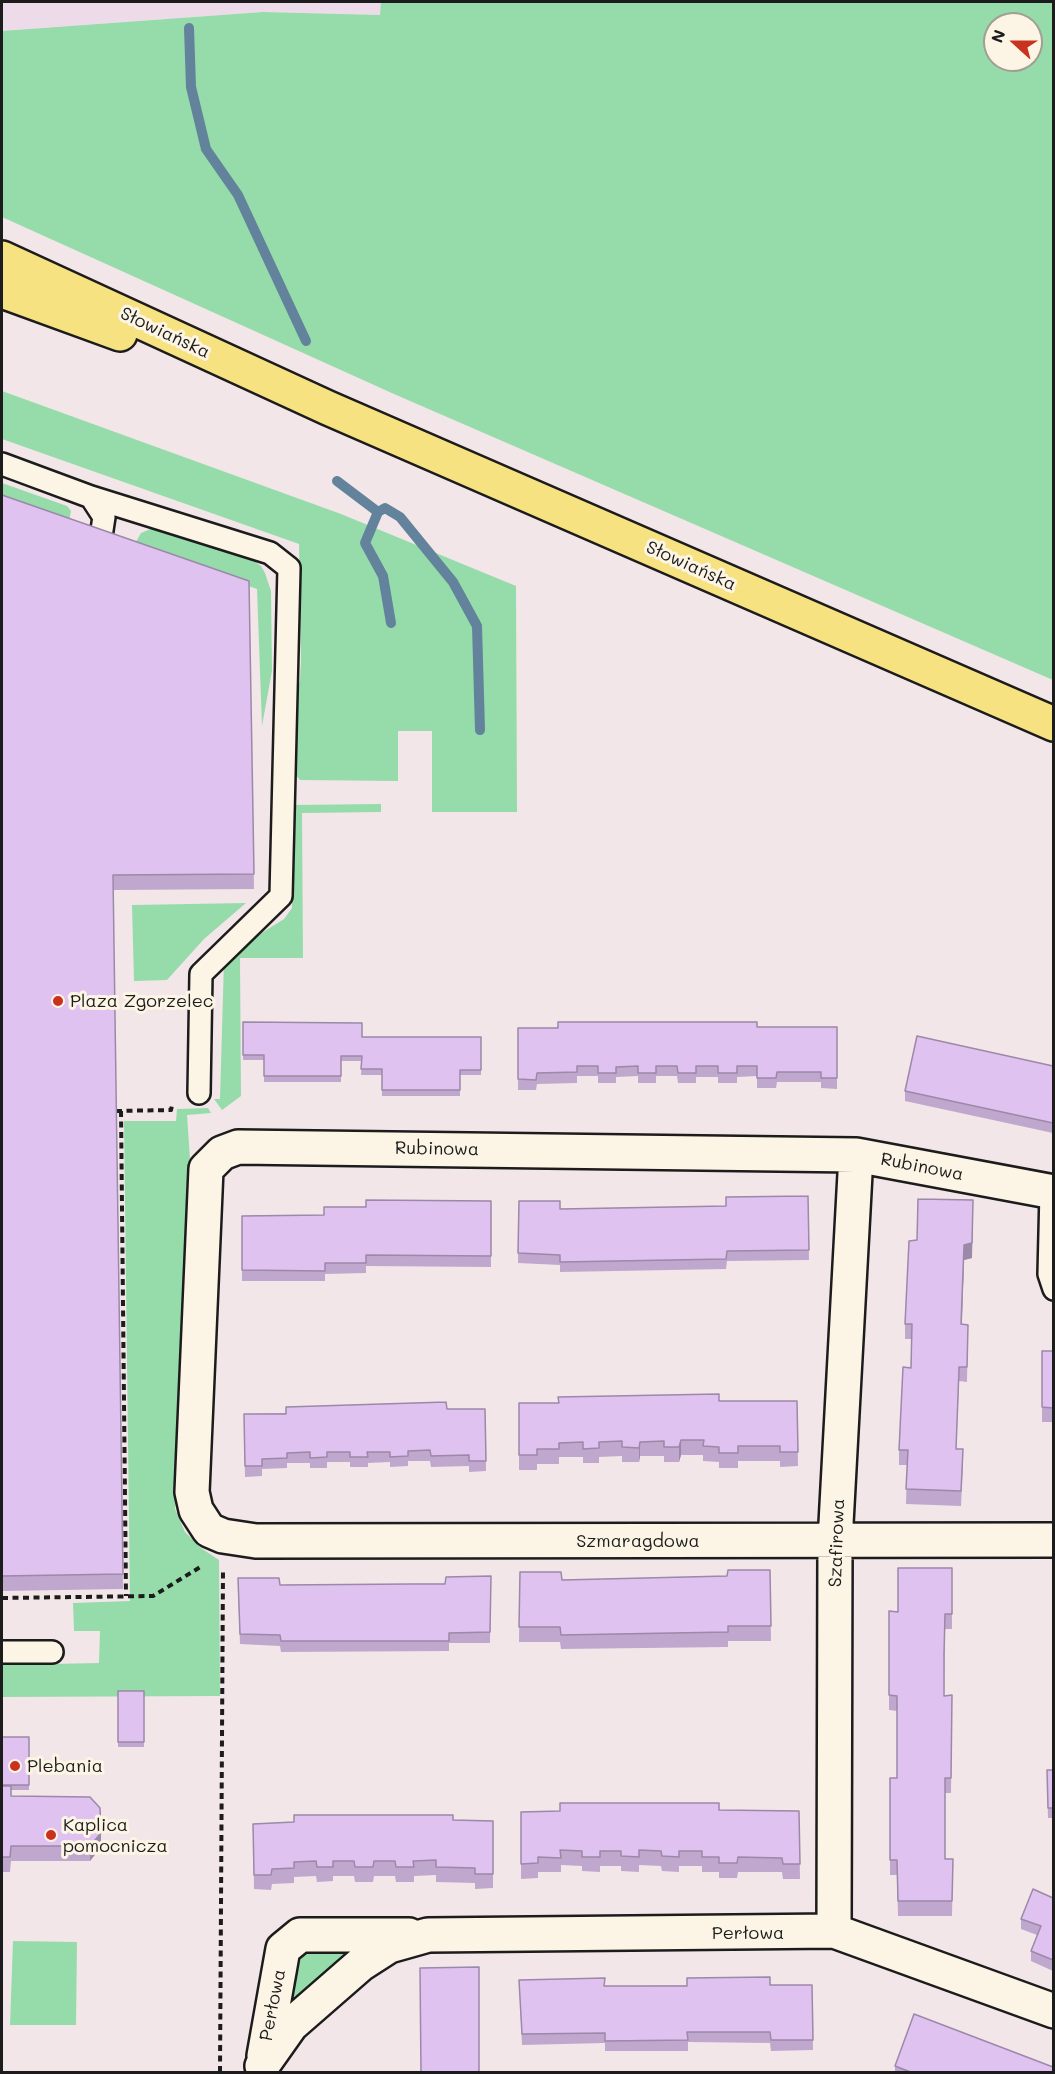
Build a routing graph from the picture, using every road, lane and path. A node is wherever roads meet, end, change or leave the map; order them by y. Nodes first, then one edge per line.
1 (2, 258) edge
2 (2, 291) edge
3 (328, 408) junction
4 (2, 464) edge
5 (91, 498) junction
6 (100, 543) edge
7 (1053, 724) edge
8 (199, 1092) dead end
9 (171, 1110) dead end
10 (856, 1155) junction
11 (1052, 1192) edge
12 (1053, 1289) edge
13 (223, 1536) junction
14 (1053, 1540) edge
15 (835, 1542) junction
16 (203, 1566) dead end
17 (126, 1596) junction
18 (2, 1598) edge
19 (2, 1652) edge
20 (52, 1652) dead end
21 (834, 1931) junction
22 (429, 1935) junction
23 (1053, 2011) edge
24 (261, 2070) edge
25 (220, 2073) edge

1 - 3 main road, Słowiańska
2 - 3 main road, Słowiańska
3 - 7 main road, Słowiańska
4 - 5 lane
5 - 6 lane
5 - 8 lane
9 - 17 path
10 - 11 street, Rubinowa
10 - 13 street, Rubinowa
10 - 15 street, Szafirowa
11 - 12 lane
13 - 15 street, Szmaragdowa
13 - 25 path
14 - 15 street, Szmaragdowa
15 - 21 street, Szafirowa
16 - 17 path
17 - 18 path
19 - 20 lane
21 - 22 street, Perłowa
21 - 23 street, Perłowa
22 - 24 street, Perłowa
22 - 24 street, Perłowa

